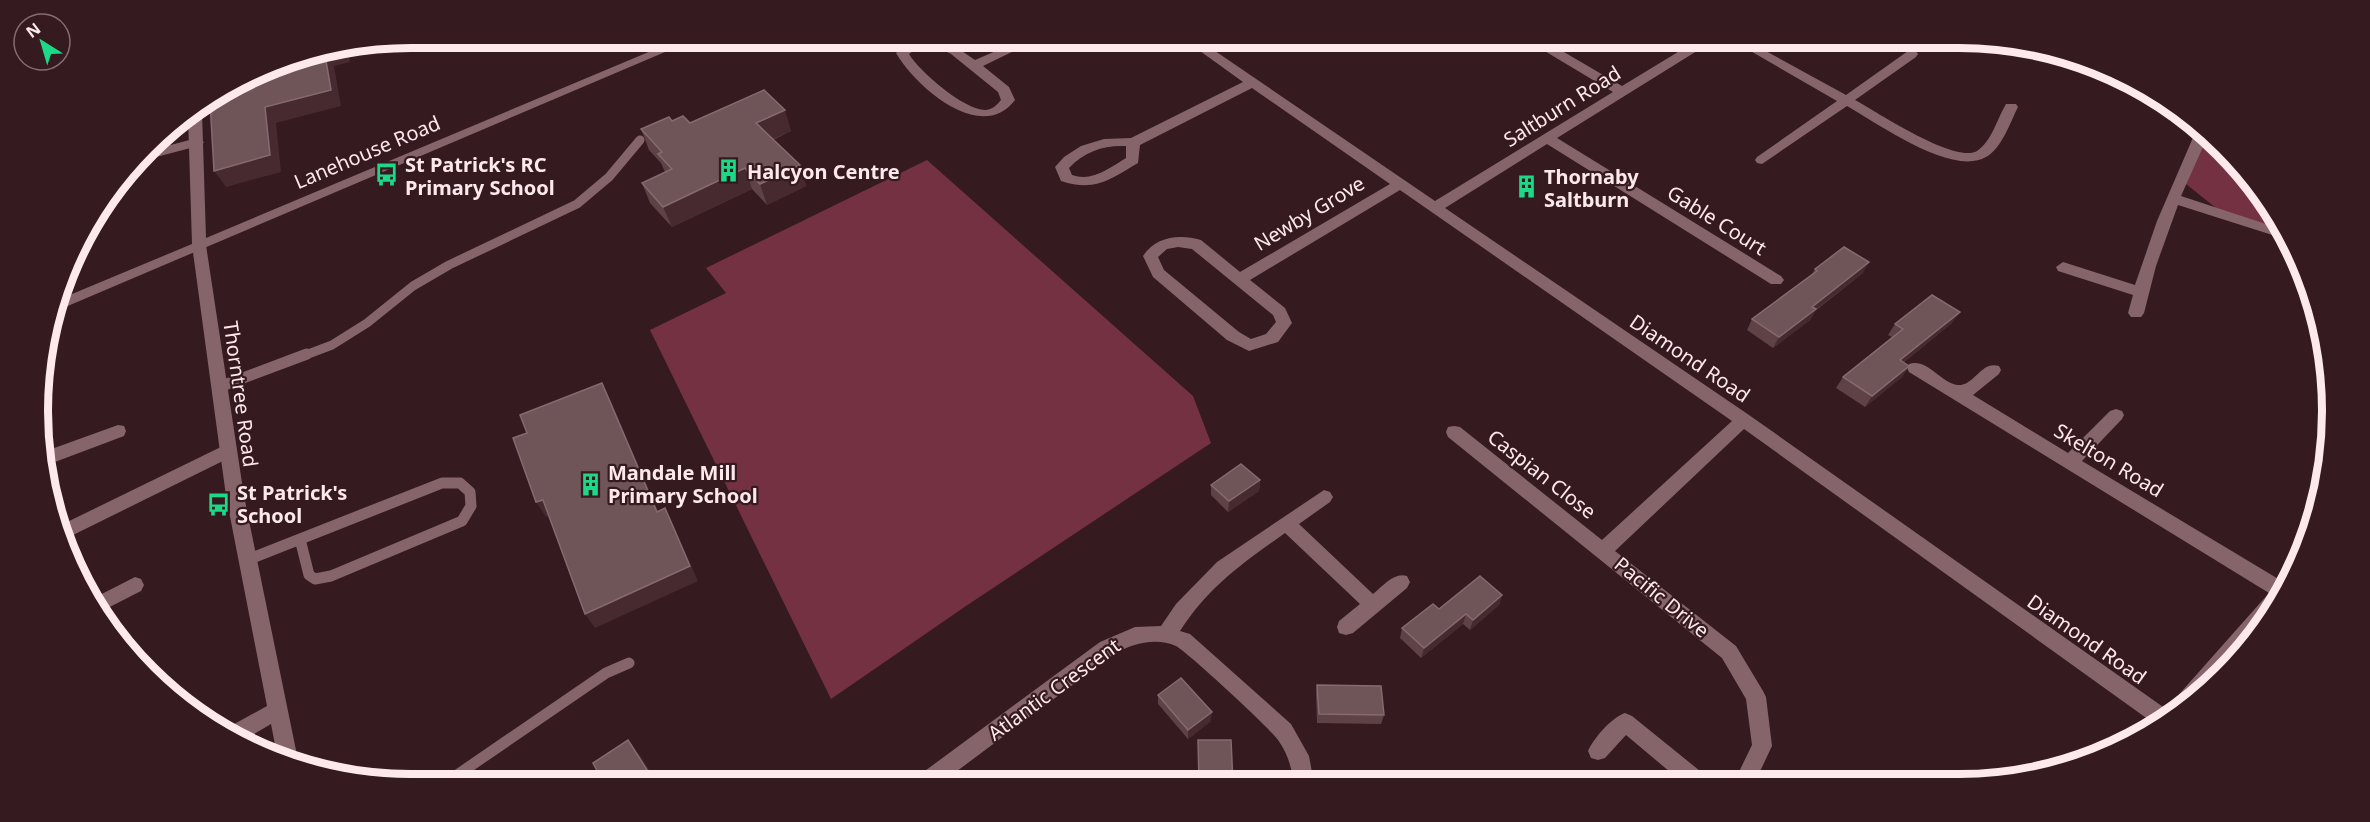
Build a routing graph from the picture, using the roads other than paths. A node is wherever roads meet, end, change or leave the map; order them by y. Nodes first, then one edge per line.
1 (668, 48) edge
2 (908, 48) edge
3 (951, 48) edge
4 (1012, 48) edge
5 (1203, 48) edge
6 (1549, 48) edge
7 (1693, 48) edge
8 (1752, 48) edge
9 (1912, 54) dead end
10 (974, 65) junction
11 (1253, 82) junction
12 (1622, 92) junction
13 (1846, 99) junction
14 (2011, 108) dead end
15 (195, 119) edge
16 (1546, 138) junction
17 (2199, 139) edge
18 (640, 140) edge
19 (197, 142) junction
20 (1133, 143) junction
21 (154, 154) edge
22 (1762, 159) dead end
23 (1400, 184) junction
24 (2174, 199) junction
25 (1435, 208) junction
26 (2274, 232) edge
27 (199, 245) junction
28 (2063, 267) dead end
29 (1240, 279) junction
30 (1776, 280) dead end
31 (2140, 292) junction
32 (64, 303) edge
33 (2136, 313) dead end
34 (1915, 368) dead end
35 (1993, 370) dead end
36 (219, 387) junction
37 (1954, 391) junction
38 (2116, 415) dead end
39 (1743, 420) junction
40 (118, 431) dead end
41 (1454, 432) dead end
42 (227, 451) junction
43 (51, 457) edge
44 (2070, 462) junction
45 (1324, 496) dead end
46 (1286, 523) junction
47 (68, 530) edge
48 (300, 539) junction
49 (1604, 550) junction
50 (247, 560) junction
51 (1401, 582) dead end
52 (2279, 583) edge
53 (135, 585) dead end
54 (103, 602) edge
55 (1373, 605) junction
56 (2262, 611) edge
57 (1346, 627) dead end
58 (1166, 635) junction
59 (629, 663) dead end
60 (2200, 682) edge
61 (278, 710) junction
62 (2158, 715) edge
63 (240, 731) edge
64 (1598, 751) dead end
65 (286, 752) edge
66 (459, 774) edge
67 (938, 774) edge
68 (1302, 774) edge
69 (1688, 774) edge
70 (1748, 774) edge

1 - 27 street, Lanehouse Road
2 - 10 street
3 - 10 street
4 - 10 street
5 - 11 street, Diamond Road
6 - 12 street
7 - 12 street, Saltburn Road
8 - 13 street
9 - 13 street
11 - 20 street
11 - 23 street, Diamond Road
12 - 16 street, Saltburn Road
13 - 14 street
13 - 22 street
15 - 19 street, Thorntree Road
16 - 25 street, Saltburn Road
16 - 30 street, Gable Court
17 - 24 street
18 - 36 lane
19 - 21 street
19 - 27 street, Thorntree Road
20 - 20 street
23 - 25 street, Diamond Road
23 - 29 street, Newby Grove
24 - 26 street
24 - 31 street
25 - 39 street, Diamond Road
27 - 32 street, Lanehouse Road
27 - 36 street, Thorntree Road
28 - 31 street
29 - 29 street
31 - 33 street
34 - 37 street, Skelton Road
35 - 37 street
36 - 42 street, Thorntree Road
37 - 44 street, Skelton Road
38 - 44 street
39 - 49 street, Pacific Drive
39 - 62 street, Diamond Road
40 - 43 street
41 - 49 street, Caspian Close
42 - 47 street
42 - 50 street, Thorntree Road
44 - 52 street, Skelton Road
45 - 46 street
46 - 55 street
46 - 58 street
48 - 48 lane
48 - 50 lane
49 - 70 street, Pacific Drive
50 - 61 street, Thorntree Road
51 - 55 street
53 - 54 street
55 - 57 street
56 - 60 street
58 - 67 street, Atlantic Crescent
58 - 68 street, Atlantic Crescent
59 - 66 lane
61 - 63 street
61 - 65 street, Thorntree Road
64 - 69 street

